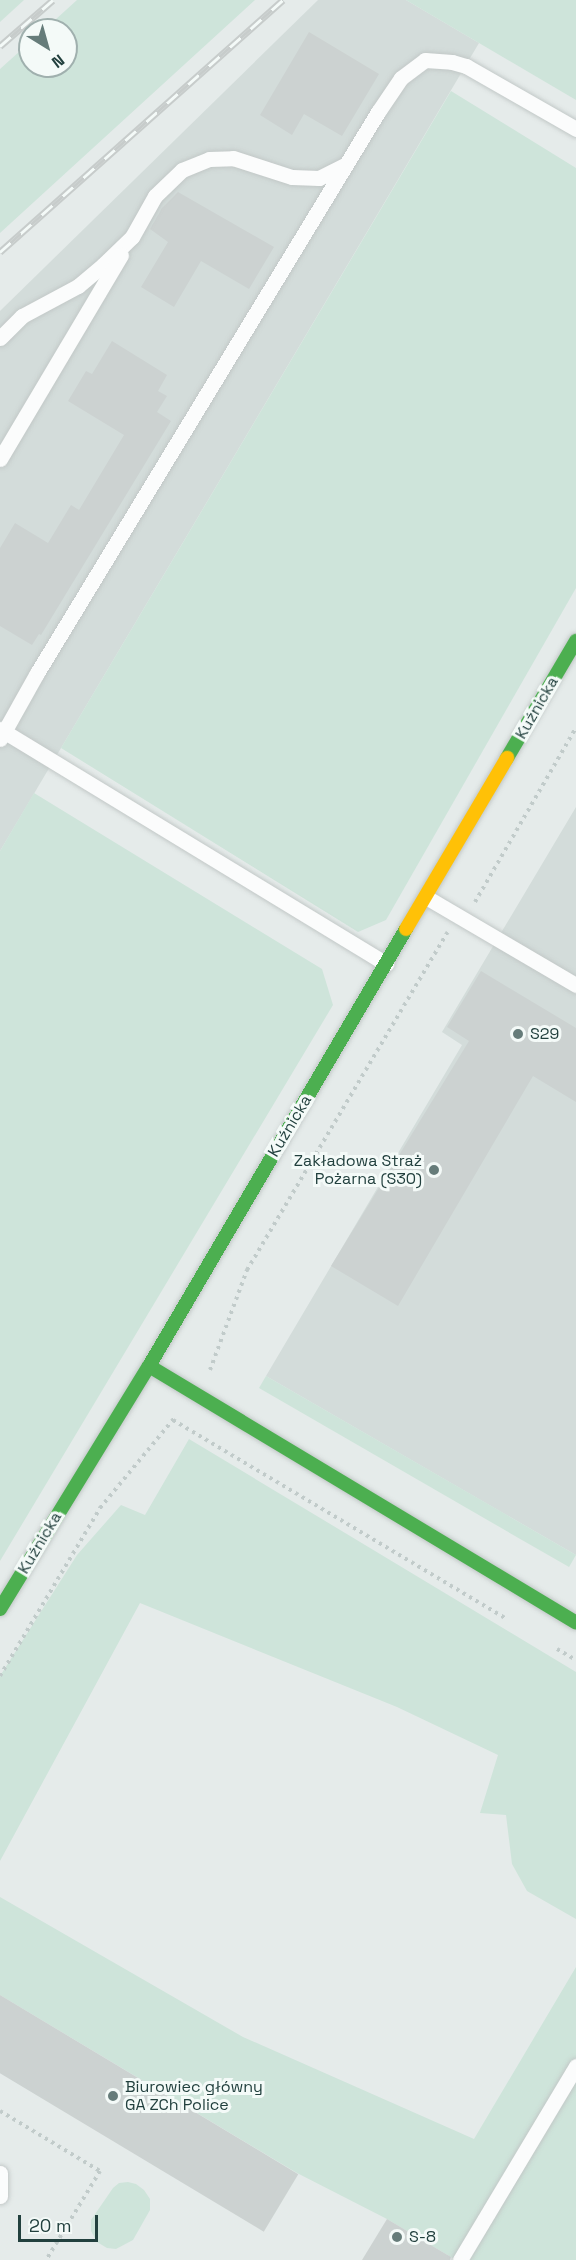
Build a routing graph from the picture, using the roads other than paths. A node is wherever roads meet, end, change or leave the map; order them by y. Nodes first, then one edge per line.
1 (576, 129) edge
2 (345, 165) junction
3 (132, 237) junction
4 (0, 338) edge
5 (0, 459) edge
6 (576, 641) edge
7 (1, 733) edge
8 (426, 897) junction
9 (386, 964) junction
10 (576, 985) edge
11 (148, 1366) junction
12 (0, 1610) edge
13 (576, 1623) edge
14 (576, 2066) edge
15 (0, 2173) edge
16 (0, 2196) edge
17 (460, 2260) edge

1 - 2 lane
2 - 3 lane
2 - 7 lane
3 - 4 lane
3 - 5 lane
6 - 8 street, Kuźnicka
7 - 9 lane
8 - 9 street, Kuźnicka
8 - 10 lane
9 - 11 street, Kuźnicka
11 - 12 street, Kuźnicka
11 - 13 street
14 - 17 lane
15 - 16 lane

